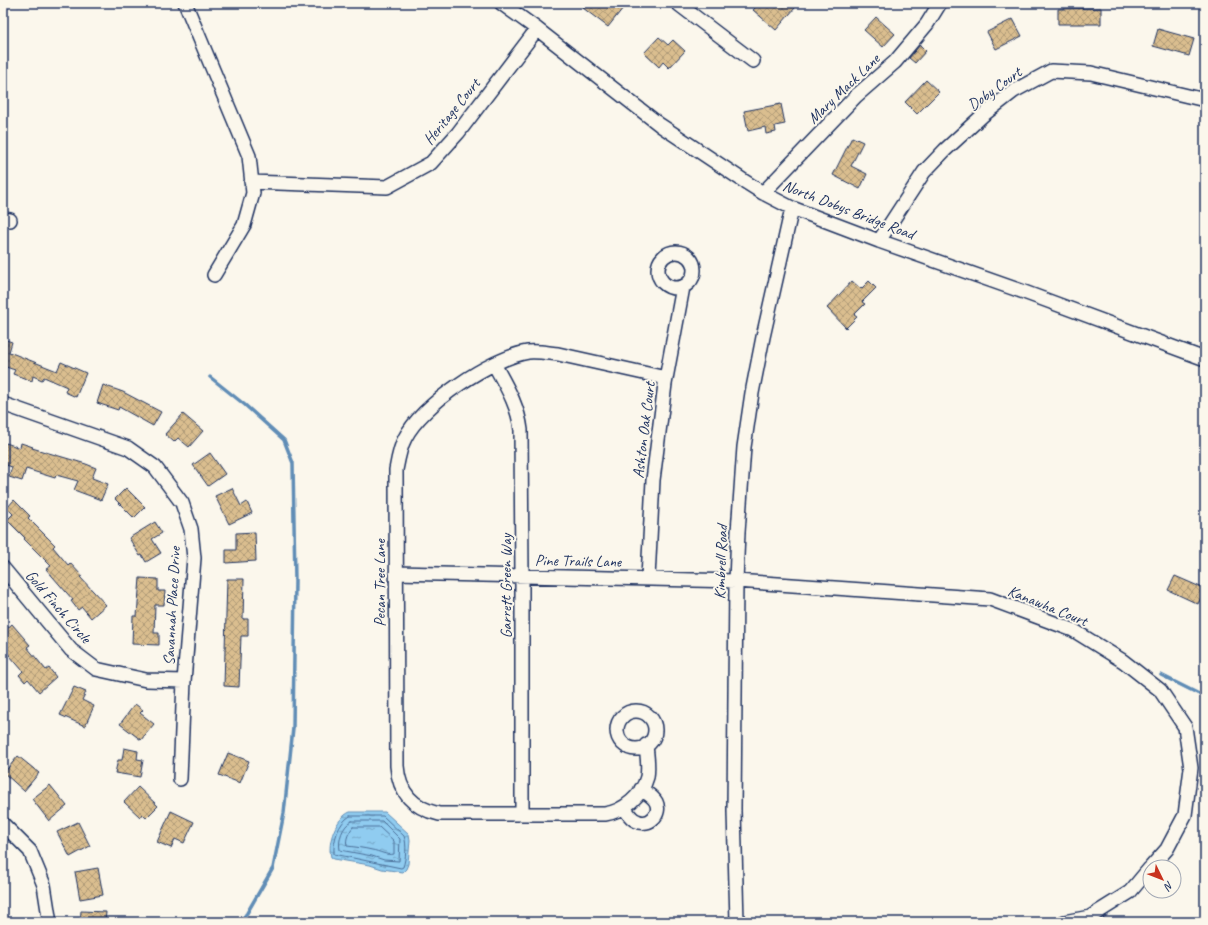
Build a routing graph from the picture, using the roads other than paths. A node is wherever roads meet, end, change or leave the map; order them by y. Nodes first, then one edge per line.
1 (185, 3) edge
2 (501, 3) edge
3 (677, 3) edge
4 (940, 3) edge
5 (537, 28) junction
6 (753, 61) dead end
7 (1205, 100) edge
8 (251, 182) junction
9 (763, 193) junction
10 (792, 208) junction
11 (879, 241) junction
12 (214, 275) dead end
13 (683, 287) dead end
14 (1205, 360) edge
15 (494, 364) junction
16 (666, 378) junction
17 (3, 404) edge
18 (3, 568) edge
19 (396, 573) junction
20 (522, 576) junction
21 (648, 578) junction
22 (736, 580) junction
23 (184, 681) junction
24 (646, 746) dead end
25 (180, 779) dead end
26 (641, 790) junction
27 (624, 807) junction
28 (522, 814) junction
29 (3, 824) edge
30 (1159, 859) edge
31 (1142, 878) edge
32 (48, 922) edge
33 (737, 922) edge
34 (1064, 922) edge

1 - 8 street
2 - 5 street, North Dobys Bridge Road
3 - 6 street
4 - 9 street, Mary Mack Lane
5 - 8 street, Heritage Court
5 - 9 street, North Dobys Bridge Road
7 - 11 street, Doby Court
8 - 12 street
9 - 10 street, North Dobys Bridge Road
10 - 11 street, North Dobys Bridge Road
10 - 22 street, Kimbrell Road
11 - 14 street, North Dobys Bridge Road
13 - 16 street, Ashton Oak Court
15 - 16 street, Pecan Tree Lane
15 - 19 street, Pecan Tree Lane
15 - 20 street, Garrett Green Way
16 - 21 street, Ashton Oak Court
17 - 23 street, Savannah Place Drive
18 - 23 street, Gold Finch Circle
19 - 20 street, Pine Trails Lane
19 - 28 street, Pecan Tree Lane
20 - 21 street, Pine Trails Lane
20 - 28 street, Garrett Green Way
21 - 22 street, Pine Trails Lane
22 - 30 street, Kanawha Court
22 - 33 street, Kimbrell Road
23 - 25 street, Savannah Place Drive
24 - 26 street, Pecan Tree Lane
26 - 27 street, Pecan Tree Lane
26 - 27 street
27 - 28 street, Pecan Tree Lane
29 - 32 street
31 - 34 street, Kanawha Court

